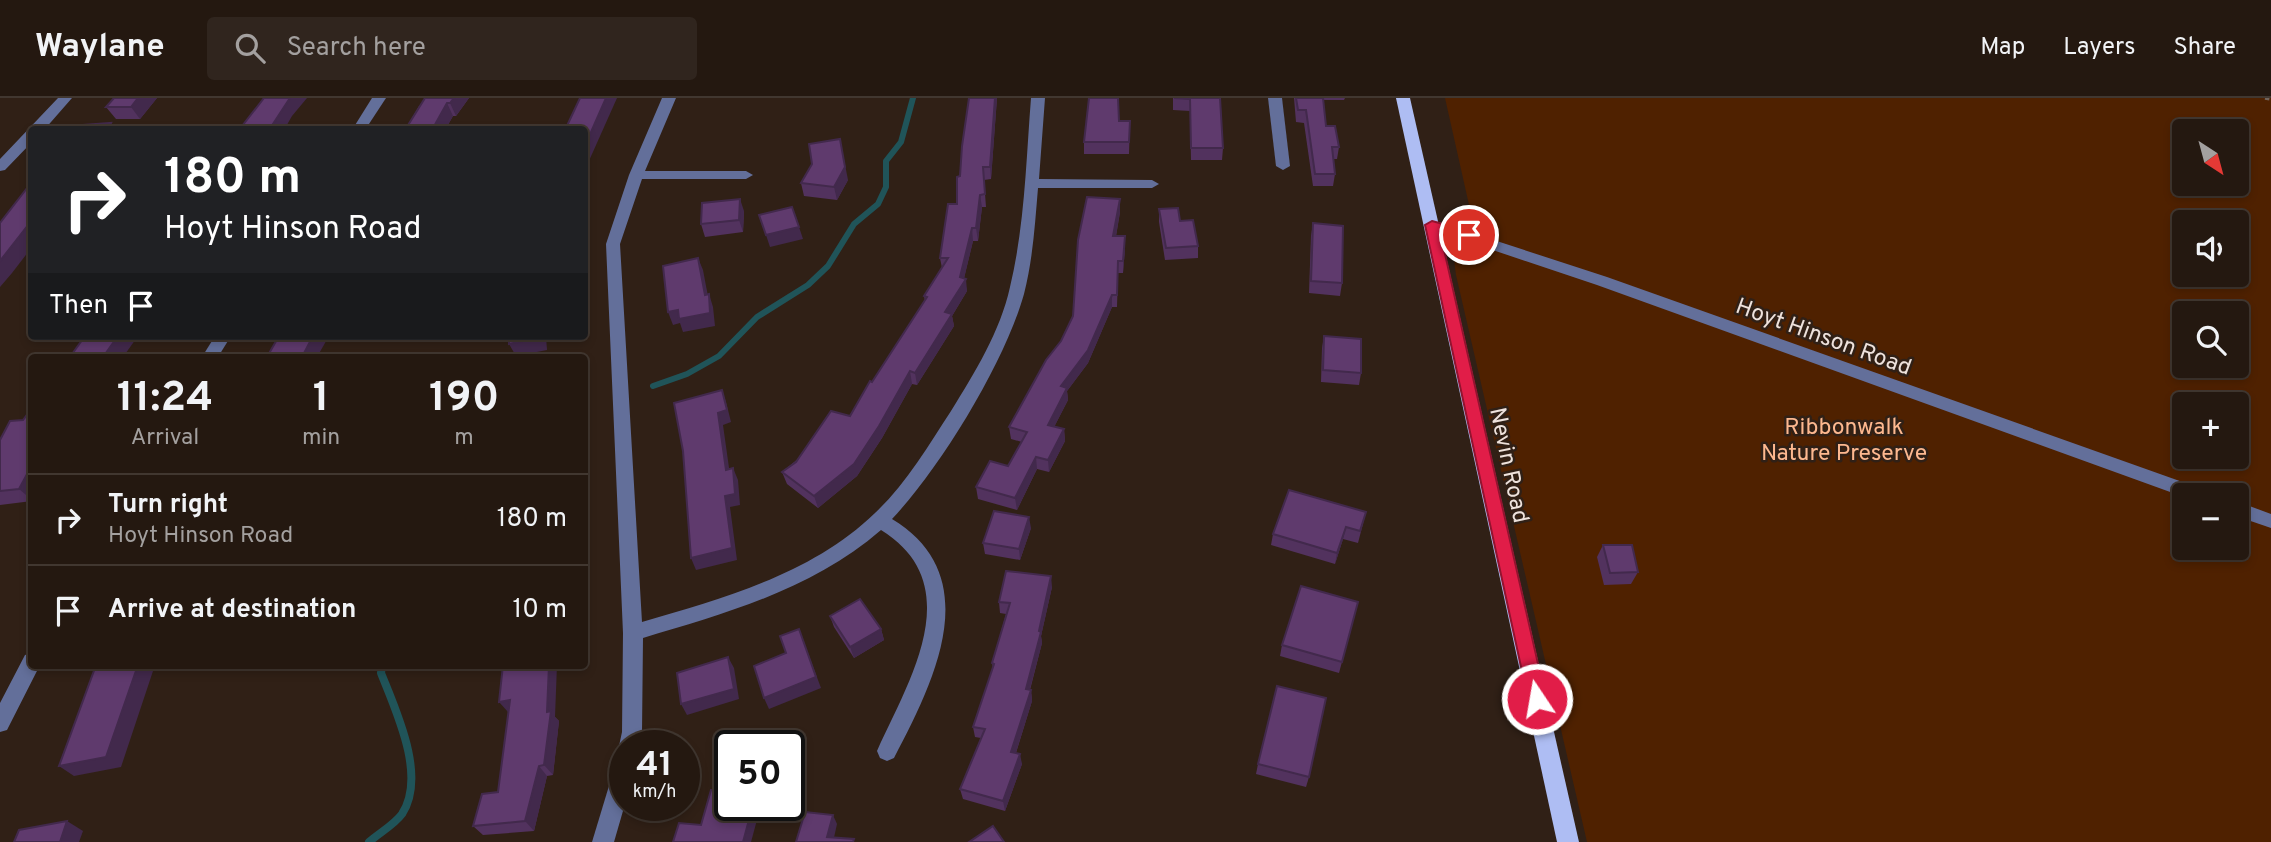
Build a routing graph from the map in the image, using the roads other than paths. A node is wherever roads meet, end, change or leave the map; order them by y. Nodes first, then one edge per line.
1 (65, 98) edge
2 (379, 98) edge
3 (669, 98) edge
4 (1038, 98) edge
5 (1275, 98) edge
6 (1403, 98) edge
7 (40, 126) edge
8 (361, 126) edge
9 (28, 138) edge
10 (1283, 166) dead end
11 (0, 167) edge
12 (636, 175) junction
13 (746, 175) dead end
14 (1030, 183) junction
15 (1152, 184) dead end
16 (1432, 225) junction
17 (2172, 485) edge
18 (2249, 513) edge
19 (880, 520) junction
20 (2271, 521) edge
21 (633, 634) junction
22 (28, 669) edge
23 (0, 723) edge
24 (632, 730) edge
25 (887, 751) dead end
26 (609, 821) edge
27 (603, 842) edge
28 (1568, 842) edge

1 - 7 street
2 - 8 street
3 - 12 street
4 - 14 street
5 - 10 street
6 - 16 main road, Nevin Road
9 - 11 street
12 - 13 street
12 - 21 street
14 - 15 street
14 - 19 street
16 - 17 street, Hoyt Hinson Road
16 - 28 main road, Nevin Road
18 - 20 street
19 - 21 street
19 - 25 street
21 - 24 street
22 - 23 street
26 - 27 street

